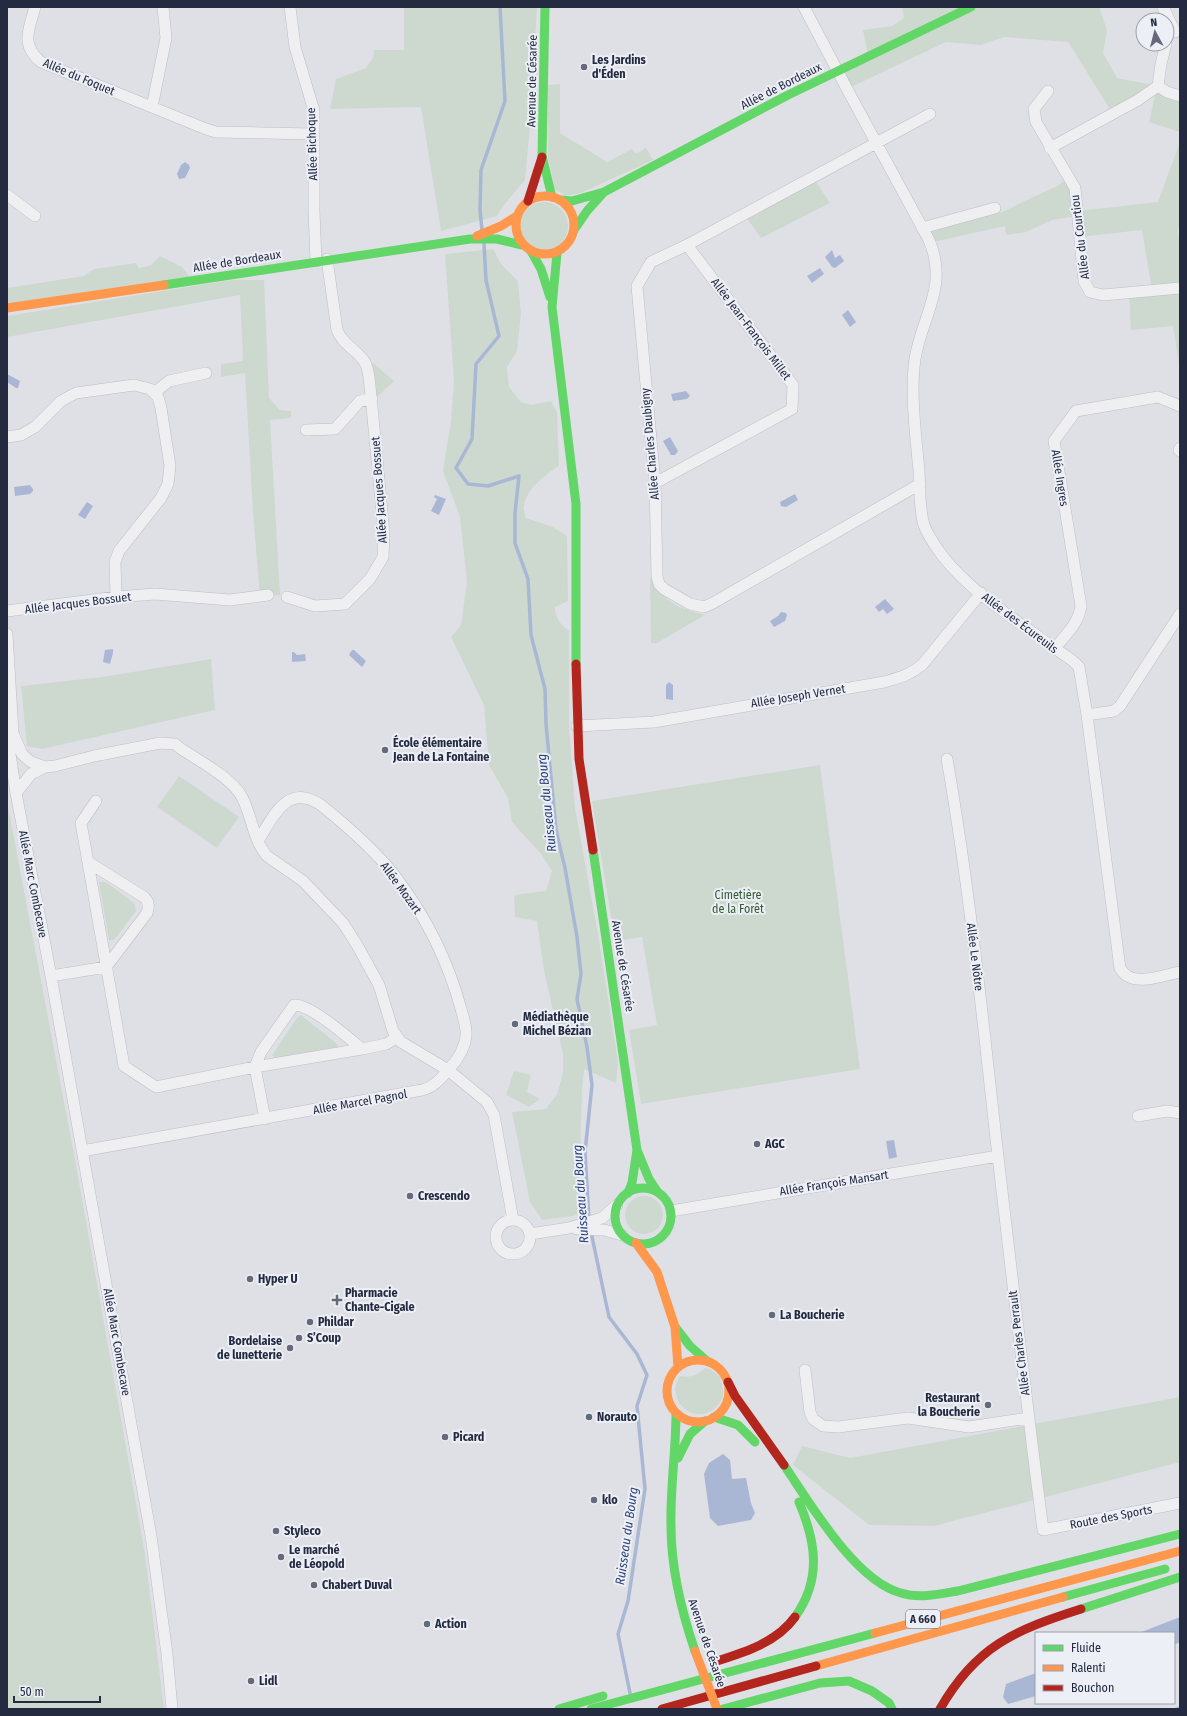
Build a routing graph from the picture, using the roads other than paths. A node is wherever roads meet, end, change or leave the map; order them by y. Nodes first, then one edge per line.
1 (35, 7) edge
2 (163, 7) edge
3 (290, 7) edge
4 (545, 7) edge
5 (804, 7) edge
6 (971, 7) edge
7 (1163, 7) edge
8 (1178, 32) edge
9 (1164, 52) edge
10 (838, 71) junction
11 (1158, 86) junction
12 (1048, 91) dead end
13 (1180, 96) edge
14 (152, 106) junction
15 (930, 114) dead end
16 (313, 134) junction
17 (877, 144) junction
18 (1050, 148) junction
19 (542, 156) junction
20 (604, 192) junction
21 (7, 195) edge
22 (556, 198) junction
23 (528, 201) junction
24 (995, 208) dead end
25 (35, 216) dead end
26 (517, 216) junction
27 (922, 228) junction
28 (574, 230) junction
29 (467, 239) junction
30 (522, 245) junction
31 (687, 245) junction
32 (530, 251) junction
33 (557, 252) junction
34 (321, 260) junction
35 (1180, 288) edge
36 (552, 306) junction
37 (7, 308) edge
38 (206, 373) dead end
39 (154, 393) junction
40 (372, 399) junction
41 (1180, 406) edge
42 (306, 430) dead end
43 (7, 437) edge
44 (1180, 448) edge
45 (1180, 451) edge
46 (655, 483) junction
47 (920, 484) junction
48 (981, 593) junction
49 (268, 595) dead end
50 (116, 597) junction
51 (288, 597) dead end
52 (7, 611) edge
53 (1180, 614) edge
54 (7, 634) edge
55 (1054, 649) junction
56 (1087, 715) junction
57 (578, 726) junction
58 (13, 733) junction
59 (947, 759) dead end
60 (45, 767) junction
61 (16, 793) junction
62 (96, 801) dead end
63 (258, 841) junction
64 (88, 862) junction
65 (106, 967) junction
66 (1180, 972) edge
67 (51, 976) junction
68 (396, 1038) junction
69 (362, 1049) junction
70 (255, 1067) junction
71 (448, 1070) junction
72 (1180, 1112) edge
73 (1138, 1116) dead end
74 (265, 1119) junction
75 (638, 1150) junction
76 (82, 1151) junction
77 (998, 1156) junction
78 (657, 1191) junction
79 (628, 1192) junction
80 (618, 1205) junction
81 (671, 1211) junction
82 (513, 1220) junction
83 (573, 1228) junction
84 (530, 1234) junction
85 (622, 1235) junction
86 (636, 1243) junction
87 (659, 1257) dead end
88 (657, 1272) junction
89 (675, 1327) junction
90 (707, 1362) junction
91 (678, 1367) junction
92 (805, 1370) dead end
93 (728, 1382) junction
94 (676, 1413) junction
95 (714, 1417) junction
96 (1028, 1418) junction
97 (705, 1421) junction
98 (763, 1452) dead end
99 (675, 1465) junction
100 (781, 1477) dead end
101 (1180, 1503) edge
102 (1043, 1530) joint
103 (1180, 1534) edge
104 (1180, 1551) edge
105 (1173, 1567) dead end
106 (1180, 1577) edge
107 (690, 1670) dead end
108 (621, 1691) dead end
109 (664, 1708) edge
110 (172, 1709) edge
111 (559, 1709) edge
112 (591, 1709) edge
113 (717, 1709) edge
114 (723, 1709) edge
115 (892, 1709) edge
116 (940, 1709) edge

1 - 14 street, Allée du Foquet
2 - 14 street
3 - 16 street, Allée Bichoque
4 - 19 main road, Avenue de Césarée
5 - 10 street, Allée des Écureuils
6 - 10 main road, Allée de Bordeaux
7 - 8 street
9 - 11 street
10 - 17 street, Allée des Écureuils
10 - 20 main road, Allée de Bordeaux
11 - 13 street
11 - 18 street
12 - 18 street, Allée du Courtiou
14 - 16 street, Allée du Foquet
15 - 17 street
16 - 34 street, Allée Bichoque
17 - 27 street, Allée des Écureuils
17 - 31 street, Allée Charles Daubigny
18 - 35 street, Allée du Courtiou
19 - 22 main road, Avenue de Césarée
19 - 23 main road, Avenue de Césarée
20 - 22 main road, Allée de Bordeaux
20 - 28 main road, Allée de Bordeaux
21 - 25 street
22 - 23 main road
22 - 28 main road
23 - 26 main road
24 - 27 street
26 - 29 main road, Allée de Bordeaux
26 - 30 main road
27 - 47 street, Allée des Écureuils
28 - 33 main road
29 - 30 main road, Allée de Bordeaux
29 - 34 main road, Allée de Bordeaux
30 - 32 main road
31 - 46 street, Allée Charles Daubigny
31 - 46 street, Allée Jean-François Millet
32 - 33 main road
32 - 36 main road
33 - 36 main road
34 - 37 main road, Allée de Bordeaux
34 - 40 street, Allée Jacques Bossuet
36 - 57 main road, Avenue de Césarée
38 - 39 street
39 - 43 street
39 - 50 street
40 - 42 street
40 - 51 street, Allée Jacques Bossuet
41 - 55 street, Allée Ingres
44 - 45 street
46 - 47 street, Allée Charles Daubigny
47 - 48 street, Allée des Écureuils
48 - 55 street, Allée des Écureuils
48 - 57 street, Allée Joseph Vernet
49 - 50 street, Allée Jacques Bossuet
50 - 52 street, Allée Jacques Bossuet
53 - 56 street
54 - 58 street, Allée Marc Combecave
55 - 56 street, Allée des Écureuils
56 - 66 street, Allée des Écureuils
57 - 75 main road, Avenue de Césarée
58 - 60 street, Allée Marc Combecave
58 - 61 street, Allée Marc Combecave
59 - 77 street, Allée Le Nôtre
60 - 61 street
60 - 63 street
61 - 67 street, Allée Marc Combecave
62 - 64 street
63 - 68 street
63 - 71 street, Allée Mozart
64 - 65 street
64 - 65 street
65 - 67 street
65 - 70 street
67 - 76 street, Allée Marc Combecave
68 - 69 street
68 - 71 street
69 - 70 street
69 - 70 street
70 - 74 street
71 - 74 street, Allée Marcel Pagnol
71 - 82 street
72 - 73 street
74 - 76 street, Allée Marcel Pagnol
75 - 78 main road, Avenue de Césarée
75 - 79 main road, Avenue de Césarée
76 - 110 street, Allée Marc Combecave
77 - 81 street, Allée François Mansart
77 - 96 street, Allée Charles Perrault
78 - 79 main road
78 - 81 main road
79 - 80 main road
80 - 83 street
80 - 85 main road
81 - 86 main road
82 - 84 street
82 - 84 street
83 - 84 street
83 - 85 street
85 - 86 main road
86 - 88 main road
87 - 88 main road
88 - 89 main road
89 - 90 main road
89 - 91 main road
90 - 91 main road
90 - 93 main road
91 - 94 main road
92 - 96 street
93 - 95 main road
93 - 103 main road
94 - 97 main road
94 - 99 main road, Avenue de Césarée
95 - 97 main road
95 - 98 main road
96 - 102 street, Allée Charles Perrault
97 - 99 main road, Avenue de Césarée
99 - 113 main road, Avenue de Césarée, bridge
100 - 107 main road
101 - 102 street, Route des Sports
104 - 112 main road, A 660
105 - 109 main road, A 660
106 - 116 main road
108 - 111 main road
114 - 115 main road

